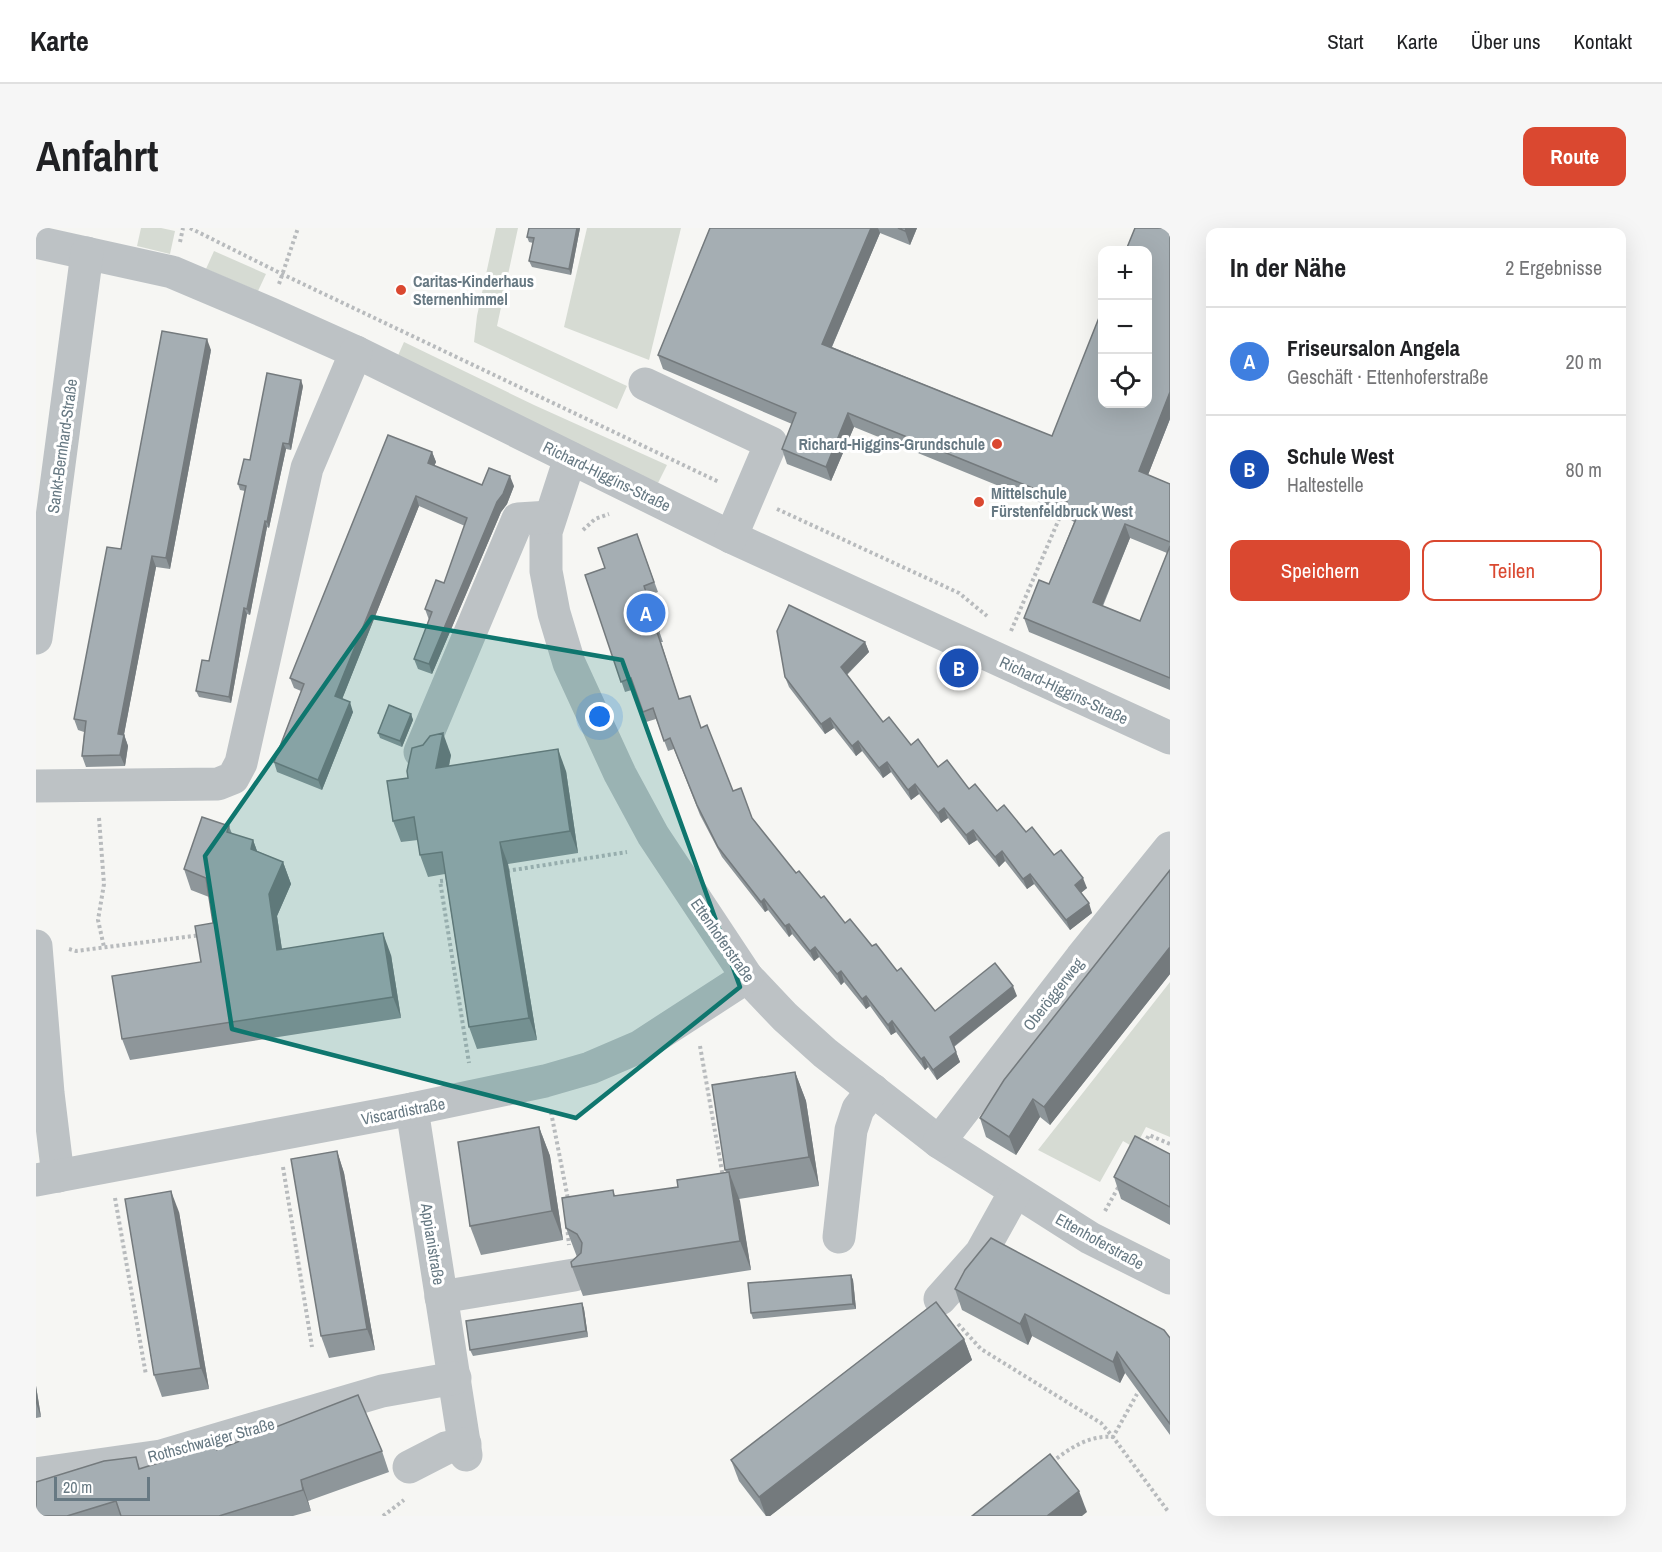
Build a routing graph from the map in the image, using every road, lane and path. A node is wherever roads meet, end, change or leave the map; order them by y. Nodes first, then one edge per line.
1 (190, 228) edge
2 (298, 228) edge
3 (36, 242) edge
4 (87, 253) junction
5 (356, 352) junction
6 (645, 384) dead end
7 (570, 458) junction
8 (639, 492) junction
9 (1062, 512) edge
10 (550, 517) junction
11 (579, 534) dead end
12 (731, 537) junction
13 (1010, 634) dead end
14 (36, 639) edge
15 (1170, 738) edge
16 (420, 752) edge
17 (96, 784) junction
18 (36, 786) edge
19 (660, 847) junction
20 (1170, 848) edge
21 (499, 872) edge
22 (458, 878) edge
23 (202, 934) edge
24 (36, 945) edge
25 (104, 947) junction
26 (76, 951) dead end
27 (747, 977) junction
28 (694, 1012) junction
29 (545, 1081) junction
30 (873, 1090) junction
31 (474, 1096) junction
32 (412, 1109) junction
33 (278, 1135) junction
34 (939, 1142) junction
35 (1170, 1144) edge
36 (1143, 1145) edge
37 (109, 1167) junction
38 (47, 1178) edge
39 (1121, 1183) edge
40 (724, 1186) edge
41 (1016, 1192) junction
42 (568, 1202) edge
43 (839, 1237) dead end
44 (1089, 1238) junction
45 (574, 1275) edge
46 (1170, 1278) edge
47 (441, 1297) junction
48 (940, 1299) joint
49 (312, 1347) dead end
50 (146, 1375) dead end
51 (455, 1377) junction
52 (1137, 1394) edge
53 (1113, 1437) junction
54 (1050, 1464) edge
55 (409, 1467) dead end
56 (36, 1474) edge
57 (1170, 1514) edge

1 - 2 path
3 - 4 street, Richard-Higgins-Straße
4 - 5 street, Richard-Higgins-Straße
4 - 14 street, Sankt-Bernhard-Straße
5 - 7 street, Richard-Higgins-Straße
5 - 17 street
6 - 12 street
7 - 8 street, Richard-Higgins-Straße
7 - 10 street, Ettenhoferstraße
8 - 11 path
8 - 12 street, Richard-Higgins-Straße
9 - 13 path
10 - 16 street
10 - 19 street, Ettenhoferstraße
12 - 15 street, Richard-Higgins-Straße
17 - 18 street
17 - 25 path
19 - 21 path
19 - 27 street, Ettenhoferstraße
20 - 34 street, Oberöggerweg
22 - 31 path
23 - 25 path
24 - 38 street
25 - 26 path
27 - 28 street, Viscardistraße
27 - 30 street, Ettenhoferstraße
28 - 29 street, Viscardistraße
28 - 40 path
29 - 31 street, Viscardistraße
29 - 42 path
30 - 34 street, Ettenhoferstraße
30 - 43 street
31 - 32 street, Viscardistraße
32 - 33 street, Viscardistraße
32 - 47 street, Appianistraße
33 - 37 street, Viscardistraße
33 - 49 path
34 - 41 street, Ettenhoferstraße
35 - 36 path
37 - 38 street, Viscardistraße
37 - 50 path
39 - 44 path
41 - 44 street, Ettenhoferstraße
41 - 48 street
44 - 46 street, Ettenhoferstraße
45 - 47 street
47 - 51 street, Appianistraße
48 - 53 path
51 - 55 street, Appianistraße
51 - 56 street, Rothschwaiger Straße
52 - 53 path
53 - 54 path
53 - 57 path

